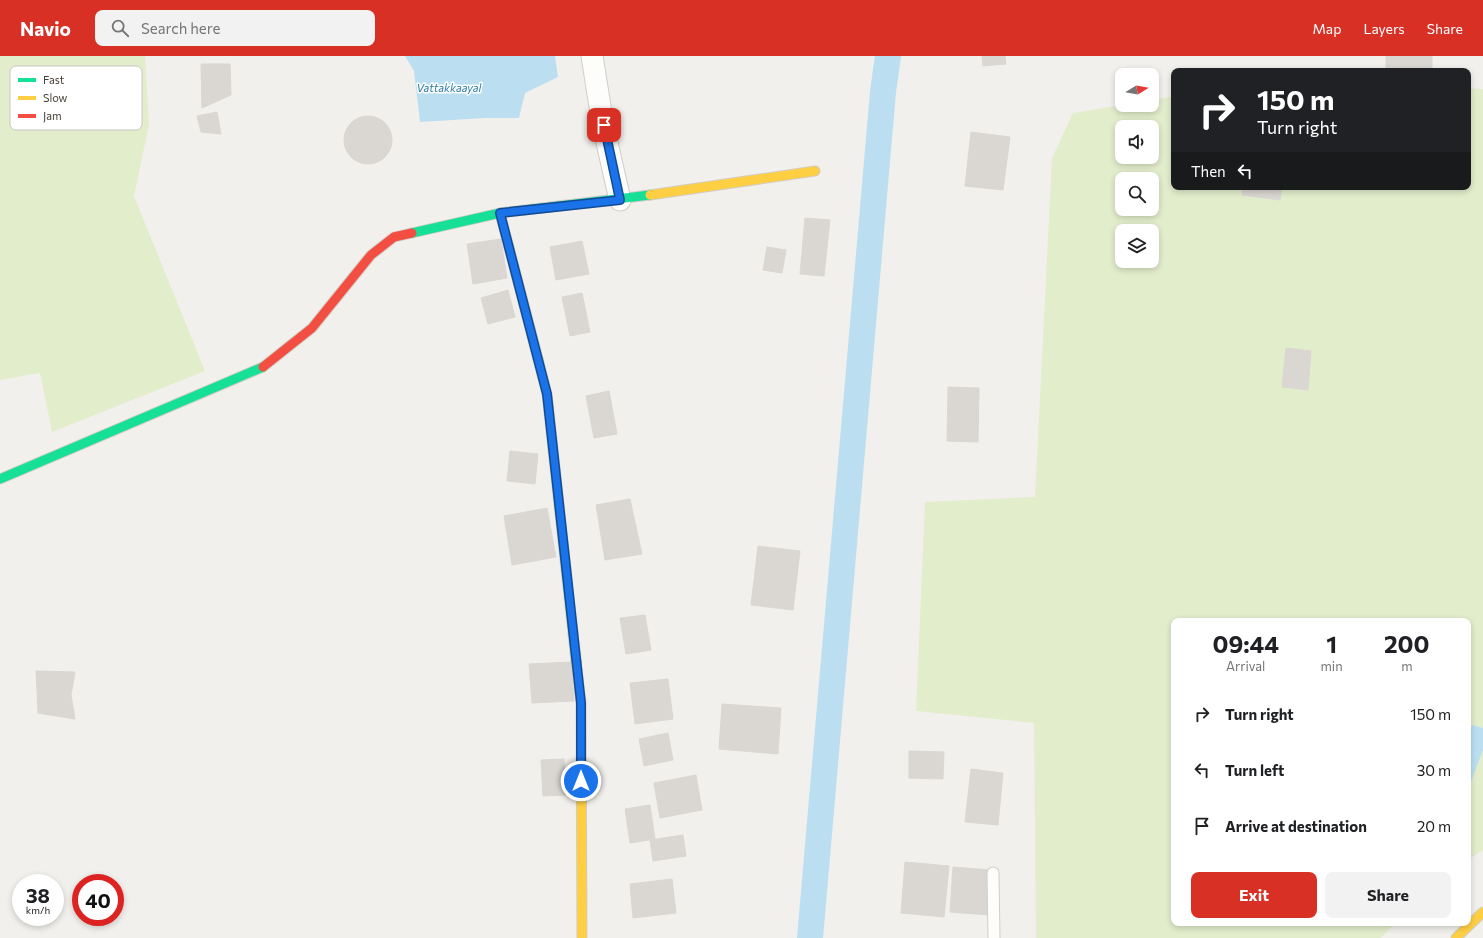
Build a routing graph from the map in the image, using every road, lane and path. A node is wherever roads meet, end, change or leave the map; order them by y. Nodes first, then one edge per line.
1 (592, 56) edge
2 (815, 171) dead end
3 (620, 200) junction
4 (500, 213) junction
5 (0, 479) edge
6 (993, 874) dead end
7 (1483, 912) edge
8 (1471, 924) edge
9 (1468, 926) edge
10 (582, 938) edge
11 (994, 938) edge
12 (1456, 938) edge

1 - 3 street
2 - 3 street
3 - 4 street
4 - 5 street
4 - 10 street
6 - 11 lane
7 - 8 street
9 - 12 street

